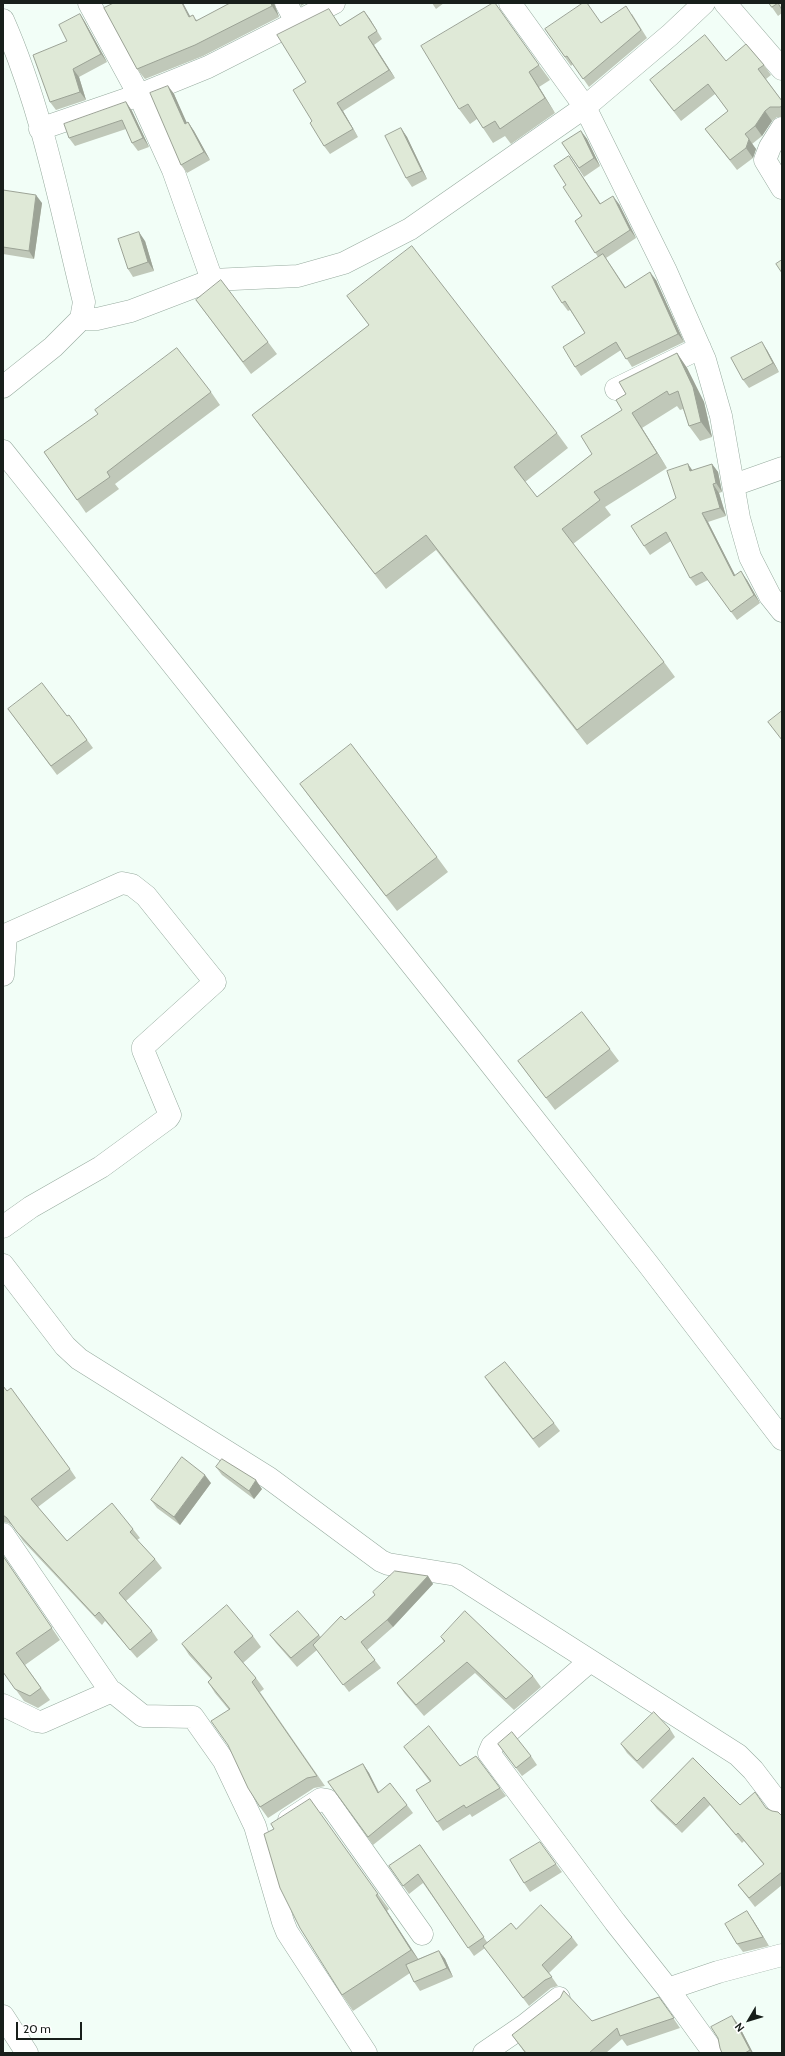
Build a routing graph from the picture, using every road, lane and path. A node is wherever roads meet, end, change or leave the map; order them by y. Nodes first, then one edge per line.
1 (89, 3) edge
2 (286, 3) edge
3 (334, 3) edge
4 (510, 3) edge
5 (704, 3) edge
6 (725, 3) edge
7 (3, 20) edge
8 (296, 22) junction
9 (782, 70) edge
10 (139, 95) junction
11 (585, 107) junction
12 (782, 128) edge
13 (40, 129) junction
14 (782, 188) edge
15 (212, 280) junction
16 (81, 319) junction
17 (700, 348) junction
18 (3, 387) edge
19 (616, 389) dead end
20 (3, 452) edge
21 (782, 468) edge
22 (734, 485) junction
23 (782, 611) edge
24 (5, 936) edge
25 (3, 975) edge
26 (3, 1227) edge
27 (3, 1265) edge
28 (782, 1438) edge
29 (3, 1534) edge
30 (590, 1660) junction
31 (111, 1692) junction
32 (3, 1705) edge
33 (782, 1808) edge
34 (259, 1839) junction
35 (422, 1934) dead end
36 (782, 1955) edge
37 (668, 1989) junction
38 (558, 1998) edge
39 (3, 2016) edge
40 (27, 2053) edge
41 (366, 2053) edge
42 (484, 2053) edge
43 (714, 2053) edge

1 - 10 street
2 - 8 street
3 - 8 street
4 - 11 street
5 - 11 street
6 - 9 street
7 - 13 street
8 - 10 street
10 - 13 street
10 - 15 street
11 - 15 street
11 - 17 street
12 - 14 street
13 - 16 street
15 - 16 street
16 - 18 street
17 - 19 street
17 - 22 street
20 - 28 street
21 - 22 street
22 - 23 street
24 - 25 street
24 - 26 street
27 - 30 street
29 - 31 street
30 - 33 street
30 - 37 street
31 - 32 street
31 - 34 street
34 - 35 street
34 - 41 street
36 - 37 street
37 - 43 street
38 - 42 street
39 - 40 street

